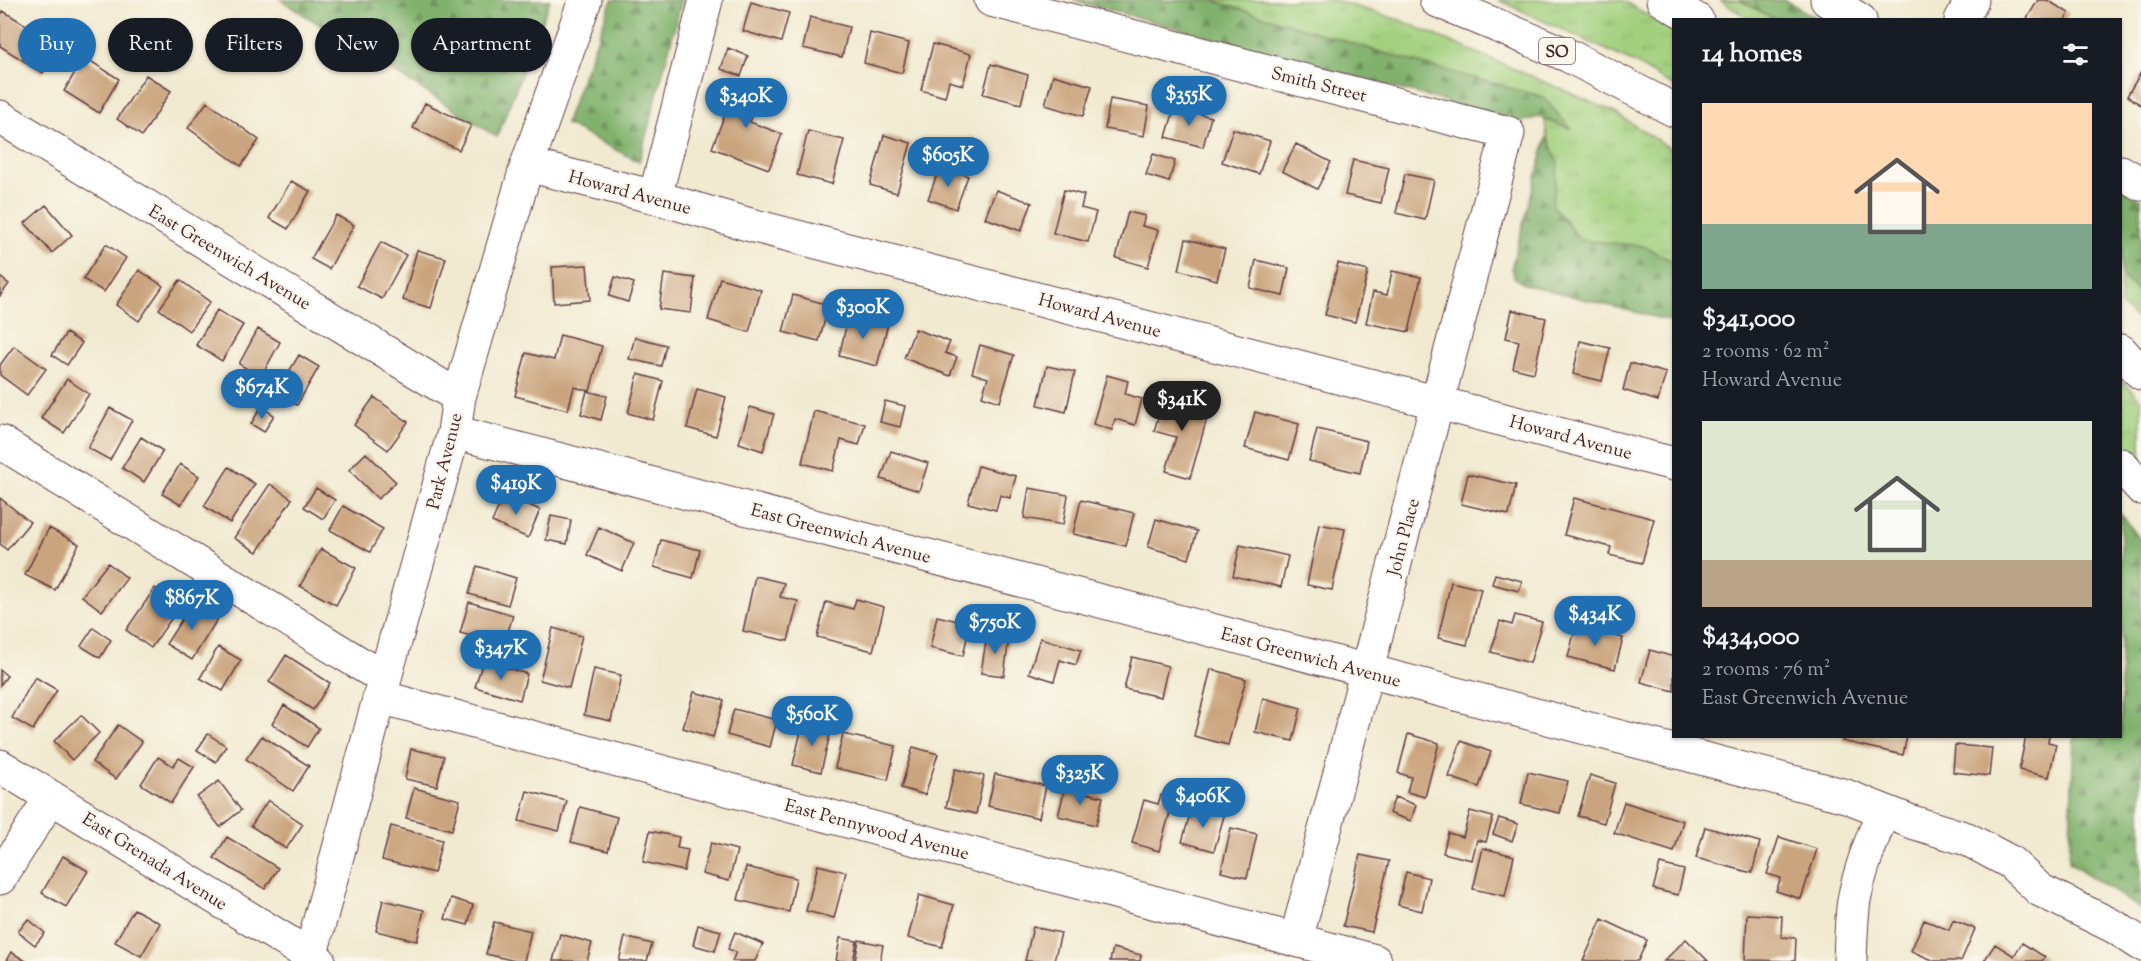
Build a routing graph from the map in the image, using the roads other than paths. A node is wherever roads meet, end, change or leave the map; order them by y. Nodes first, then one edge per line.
1 (585, 0) edge
2 (706, 0) edge
3 (992, 0) edge
4 (1436, 0) edge
5 (1663, 0) edge
6 (1827, 0) edge
7 (1972, 0) edge
8 (1694, 18) edge
9 (1857, 18) edge
10 (1962, 18) edge
11 (1672, 109) edge
12 (0, 117) edge
13 (1508, 133) joint
14 (527, 165) junction
15 (2122, 173) edge
16 (2141, 184) edge
17 (655, 197) junction
18 (2122, 352) edge
19 (2141, 373) edge
20 (459, 397) junction
21 (1438, 403) junction
22 (454, 432) junction
23 (0, 442) edge
24 (1672, 463) edge
25 (2122, 466) edge
26 (2141, 488) edge
27 (1367, 671) junction
28 (383, 688) junction
29 (0, 766) edge
30 (51, 797) junction
31 (1883, 811) junction
32 (0, 878) edge
33 (1296, 940) junction
34 (2141, 944) edge
35 (313, 960) edge
36 (1375, 961) edge
37 (1851, 961) edge

1 - 14 main road, Park Avenue
2 - 17 main road
3 - 13 main road, Smith Street
4 - 11 main road, SO
5 - 8 main road
6 - 9 main road
7 - 10 main road
12 - 20 main road, East Greenwich Avenue
13 - 21 main road, John Place
14 - 17 main road, Howard Avenue
14 - 20 main road, Park Avenue
15 - 16 main road
17 - 21 main road, Howard Avenue
18 - 19 main road
20 - 22 main road, Park Avenue
21 - 24 main road, Howard Avenue
21 - 27 main road, John Place
22 - 27 main road, East Greenwich Avenue
22 - 28 main road, Park Avenue
23 - 28 main road, East Pennywood Avenue
25 - 26 main road
27 - 31 main road, East Greenwich Avenue
27 - 33 main road, John Place
28 - 33 main road, East Pennywood Avenue
28 - 35 main road, Park Avenue
29 - 30 main road, East Grenada Avenue
30 - 32 main road
30 - 35 main road, East Grenada Avenue
31 - 34 main road, East Greenwich Avenue
31 - 37 main road
33 - 36 main road, East Pennywood Avenue

